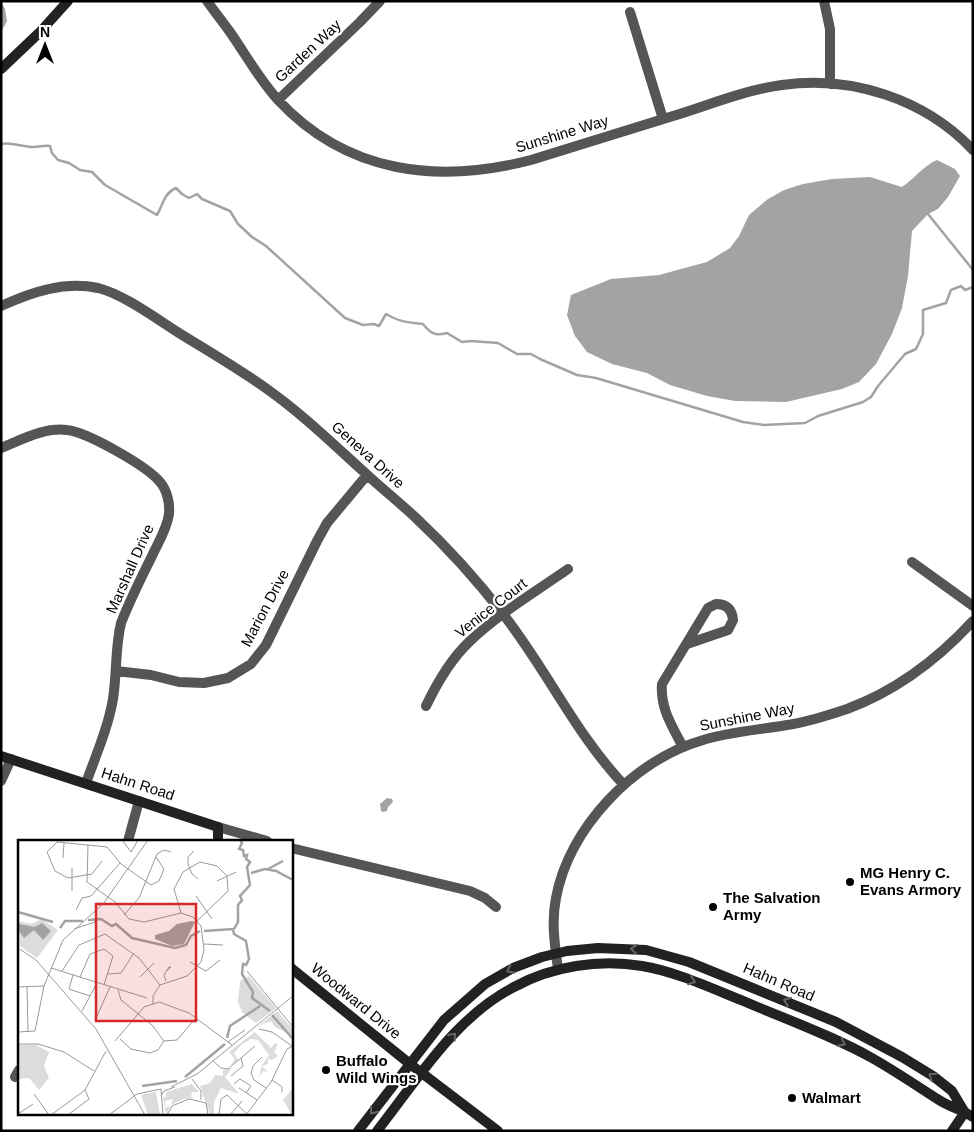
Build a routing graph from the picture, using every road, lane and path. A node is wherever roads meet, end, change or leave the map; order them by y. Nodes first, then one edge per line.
1 (68, 1) edge
2 (207, 1) edge
3 (380, 1) edge
4 (824, 1) edge
5 (630, 12) dead end
6 (1, 69) edge
7 (830, 84) junction
8 (278, 100) junction
9 (663, 119) junction
10 (973, 150) edge
11 (1, 306) edge
12 (1, 448) edge
13 (368, 475) junction
14 (912, 562) dead end
15 (568, 569) dead end
16 (973, 606) edge
17 (503, 614) junction
18 (973, 621) edge
19 (687, 644) junction
20 (116, 671) junction
21 (426, 706) dead end
22 (683, 747) junction
23 (6, 757) edge
24 (1, 781) edge
25 (86, 783) junction
26 (624, 785) junction
27 (139, 801) junction
28 (218, 826) junction
29 (128, 840) edge
30 (218, 840) edge
31 (264, 840) edge
32 (292, 848) edge
33 (496, 907) dead end
34 (556, 953) junction
35 (292, 969) edge
36 (558, 969) junction
37 (410, 1064) junction
38 (422, 1074) junction
39 (967, 1113) edge
40 (358, 1131) edge
41 (377, 1131) edge
42 (498, 1131) edge
43 (952, 1131) edge

1 - 6 main road
2 - 8 street, Sunshine Way
3 - 8 street, Garden Way
4 - 7 street
5 - 9 street
7 - 9 street, Sunshine Way
7 - 10 street, Sunshine Way
8 - 9 street, Sunshine Way
11 - 13 street, Geneva Drive
12 - 20 street, Marshall Drive
13 - 17 street, Geneva Drive
13 - 20 street, Marion Drive
14 - 16 street
15 - 17 street, Venice Court
17 - 21 street, Venice Court
17 - 26 street, Geneva Drive
18 - 22 street, Sunshine Way
19 - 19 street
19 - 22 street
20 - 25 street, Marshall Drive
22 - 26 street, Sunshine Way
23 - 24 street
23 - 25 main road, Hahn Road
25 - 27 main road, Hahn Road
26 - 34 street, Sunshine Way
27 - 28 main road, Hahn Road
27 - 29 street
28 - 30 main road
28 - 31 street, Hahn Road
32 - 33 street
34 - 36 street, Sunshine Way
34 -> 37 main road, Hahn Road
39 -> 34 main road, Hahn Road
35 - 37 main road, Woodward Drive
38 -> 36 main road, Hahn Road
36 -> 39 main road, Hahn Road
37 - 38 main road, Woodward Drive
37 -> 40 main road, Hahn Road
38 - 41 main road, Hahn Road
38 - 42 main road, Woodward Drive
39 - 43 main road

